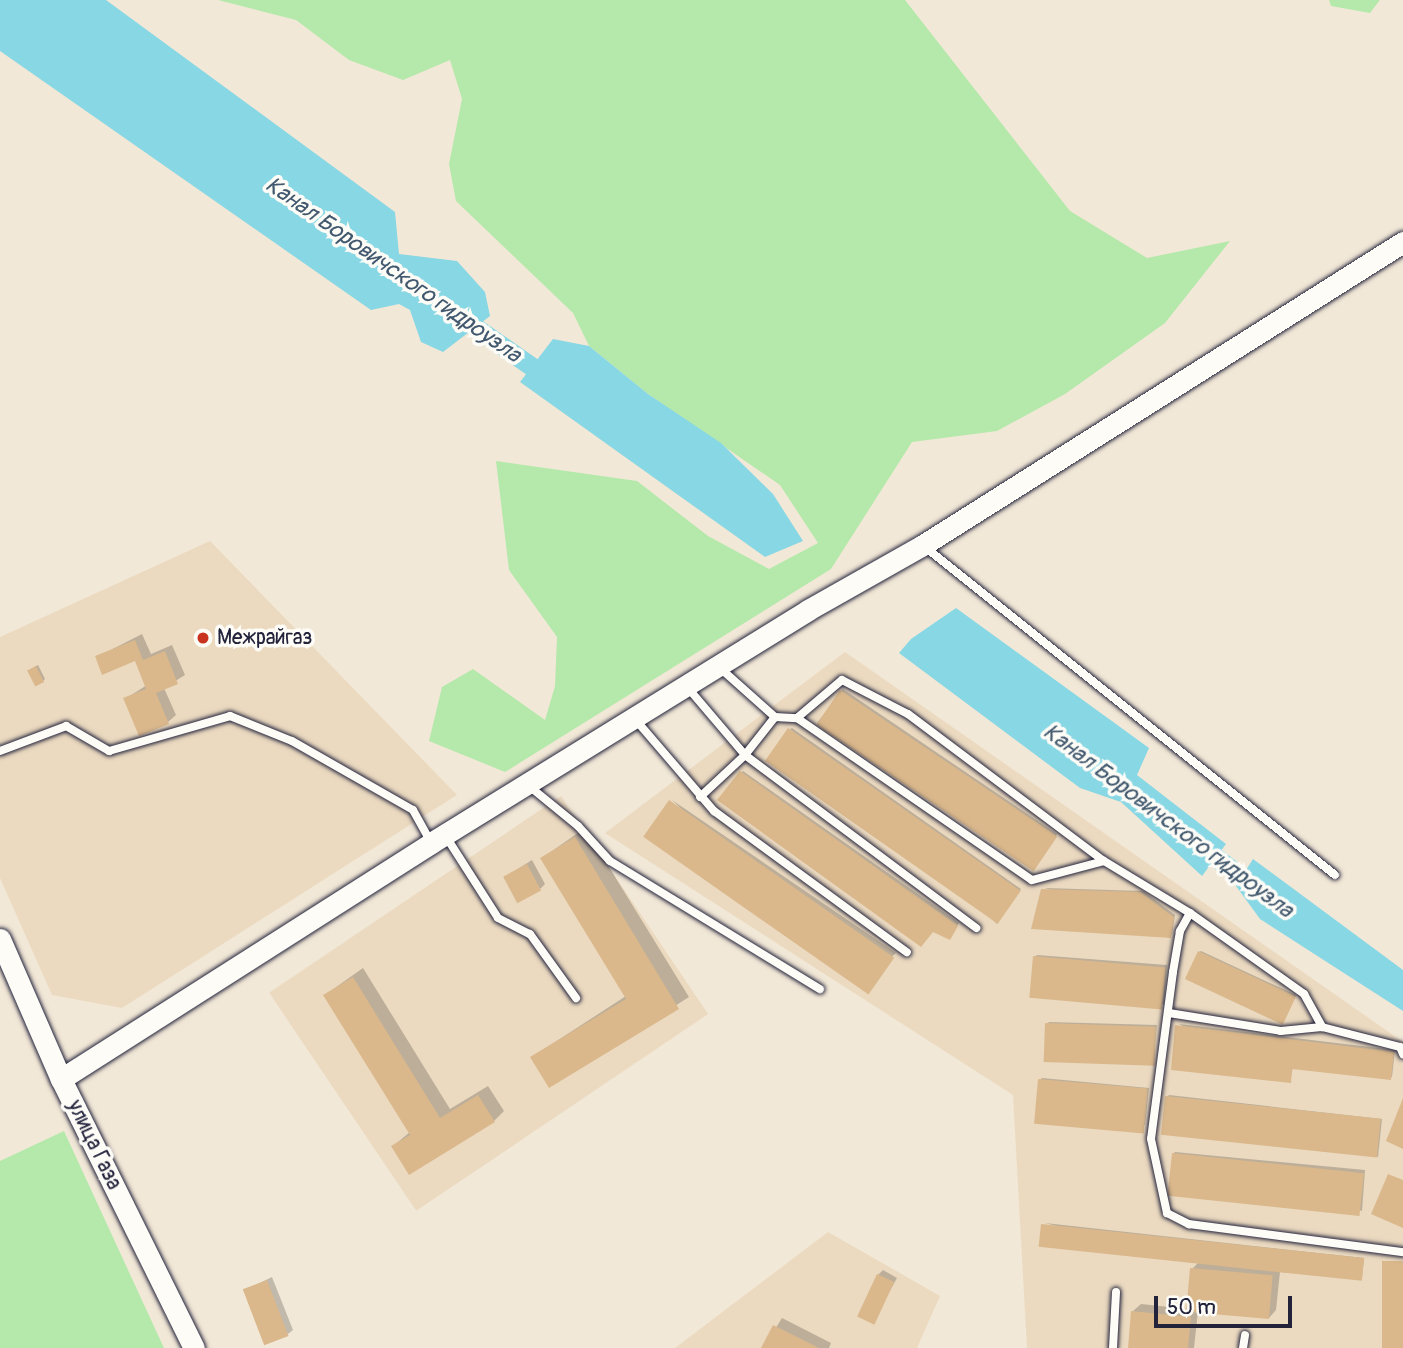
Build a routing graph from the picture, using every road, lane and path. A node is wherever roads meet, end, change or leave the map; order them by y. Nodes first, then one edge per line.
1 (1403, 242) edge
2 (923, 545) junction
3 (718, 666) junction
4 (686, 685) junction
5 (775, 717) junction
6 (634, 718) junction
7 (797, 718) junction
8 (0, 751) edge
9 (745, 755) junction
10 (527, 784) junction
11 (700, 797) junction
12 (438, 839) junction
13 (1104, 861) junction
14 (1335, 875) dead end
15 (1190, 913) junction
16 (976, 928) dead end
17 (0, 939) edge
18 (907, 952) dead end
19 (820, 989) dead end
20 (576, 999) dead end
21 (1169, 1013) junction
22 (1322, 1027) junction
23 (1403, 1054) edge
24 (61, 1079) junction
25 (1403, 1252) edge
26 (1116, 1292) dead end
27 (1245, 1335) dead end
28 (194, 1348) edge
29 (1112, 1348) edge
30 (1243, 1348) edge

1 - 2 main road
2 - 3 main road
2 - 14 lane
3 - 4 main road
3 - 5 lane
4 - 6 main road
4 - 9 lane
5 - 7 lane
5 - 9 lane
6 - 10 main road
6 - 11 lane
7 - 13 lane
7 - 13 lane
8 - 12 lane
9 - 11 lane
9 - 16 lane
10 - 12 main road
10 - 19 lane
11 - 18 lane
12 - 20 lane
12 - 24 main road
13 - 15 lane
15 - 21 lane
15 - 22 lane
17 - 24 main road, улица Газа
21 - 22 lane
21 - 25 lane
22 - 23 lane
24 - 28 main road, улица Газа
26 - 29 lane
27 - 30 lane

